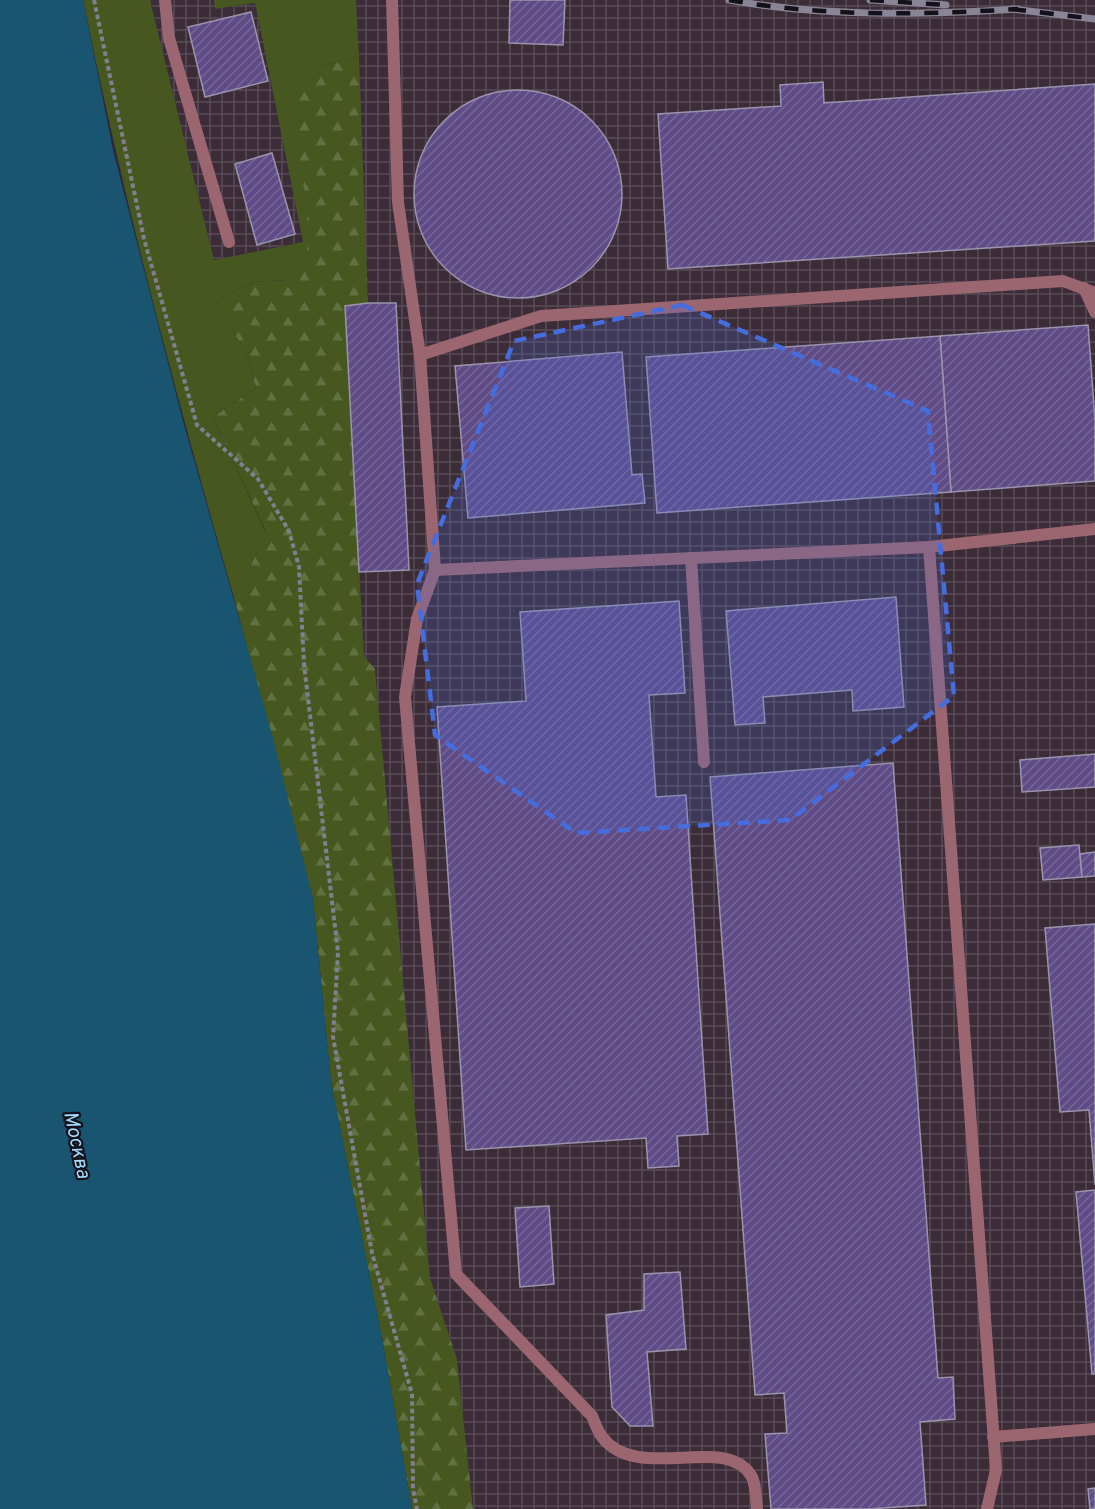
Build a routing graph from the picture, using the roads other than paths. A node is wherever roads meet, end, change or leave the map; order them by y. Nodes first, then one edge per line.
1 (165, 0) edge
2 (392, 0) edge
3 (229, 242) dead end
4 (1090, 291) edge
5 (1095, 312) edge
6 (420, 355) junction
7 (1095, 529) edge
8 (928, 547) junction
9 (691, 558) junction
10 (435, 570) junction
11 (704, 762) dead end
12 (1095, 1429) edge
13 (993, 1437) junction
14 (757, 1509) edge
15 (987, 1509) edge

1 - 3 lane
2 - 6 lane
4 - 5 lane
4 - 6 lane
6 - 10 lane
7 - 8 lane
8 - 9 lane
8 - 13 lane
9 - 10 lane
9 - 11 lane
10 - 14 lane
12 - 13 lane
13 - 15 lane

